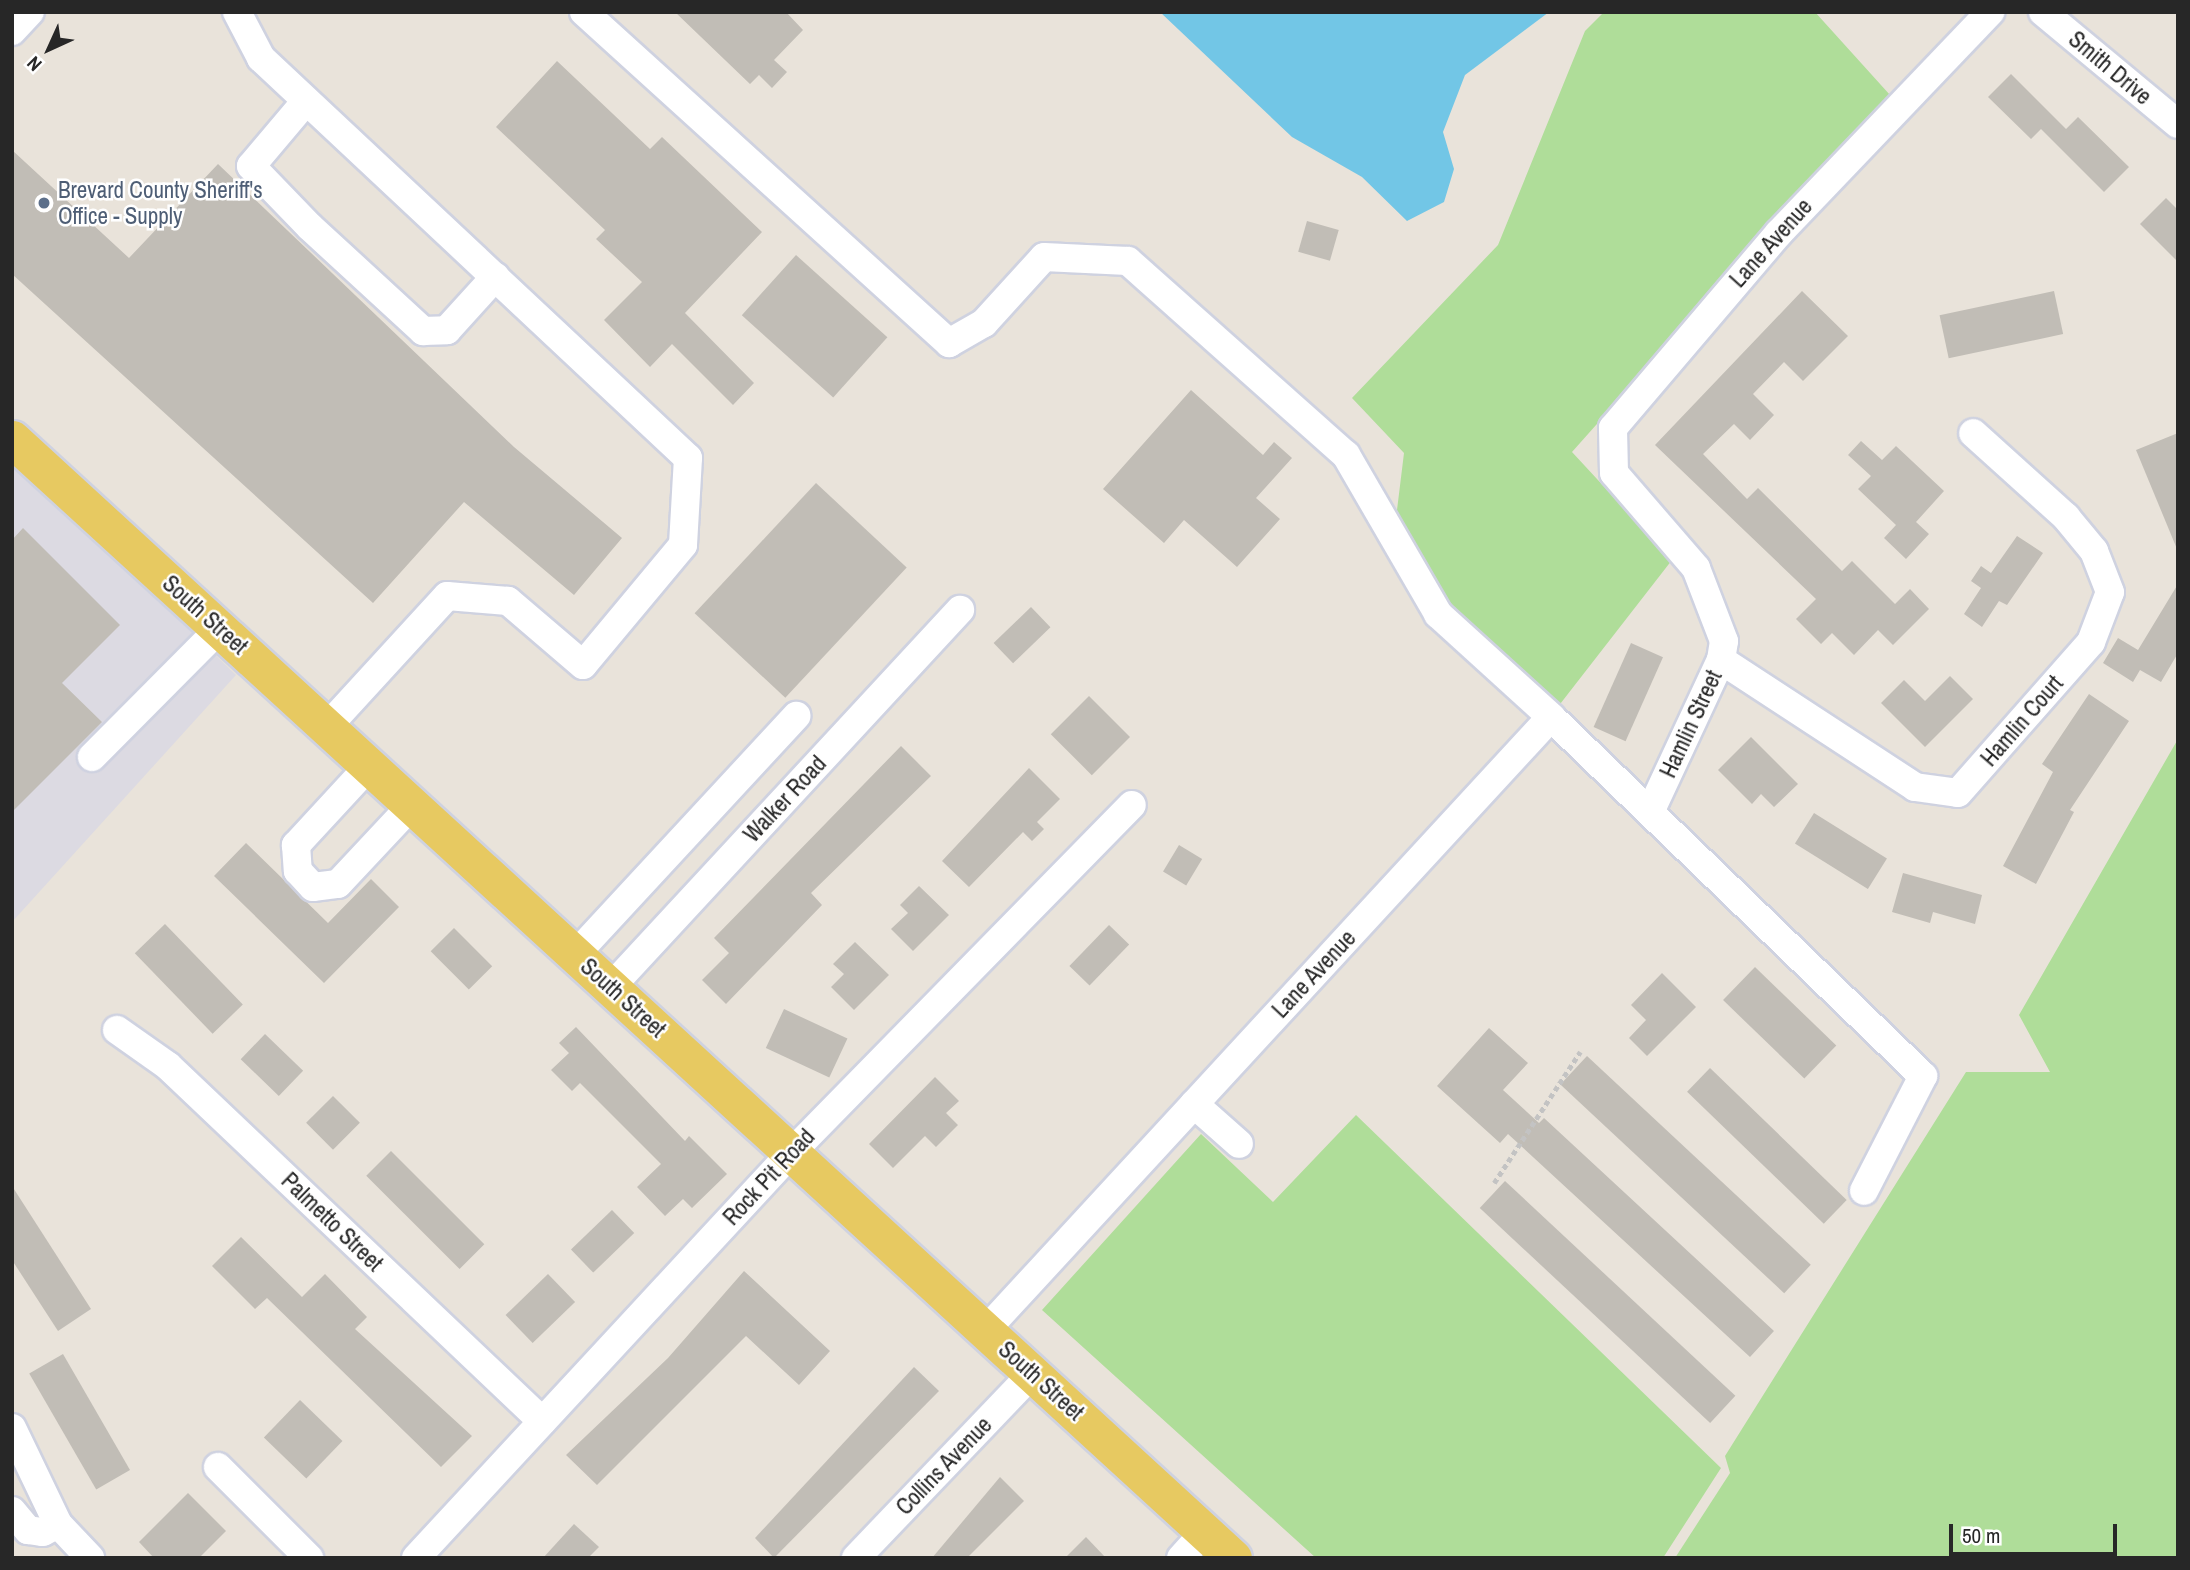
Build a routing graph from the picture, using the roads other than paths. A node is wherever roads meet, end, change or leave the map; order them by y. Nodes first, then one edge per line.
1 (30, 12) edge
2 (237, 12) edge
3 (584, 12) edge
4 (1990, 12) edge
5 (2043, 12) edge
6 (12, 31) edge
7 (306, 101) junction
8 (2178, 124) edge
9 (495, 277) junction
10 (1973, 433) dead end
11 (12, 439) edge
12 (1631, 496) joint
13 (960, 610) dead end
14 (219, 629) junction
15 (1721, 660) junction
16 (796, 716) dead end
17 (1551, 718) junction
18 (327, 727) junction
19 (92, 757) dead end
20 (369, 766) junction
21 (412, 805) junction
22 (1132, 805) dead end
23 (1650, 811) junction
24 (575, 955) junction
25 (611, 987) junction
26 (117, 1030) dead end
27 (1194, 1104) junction
28 (1239, 1144) dead end
29 (791, 1153) junction
30 (1864, 1191) dead end
31 (985, 1331) junction
32 (1032, 1374) junction
33 (542, 1421) junction
34 (12, 1428) edge
35 (218, 1467) dead end
36 (12, 1511) edge
37 (58, 1524) junction
38 (1193, 1544) edge
39 (90, 1558) edge
40 (309, 1558) edge
41 (416, 1558) edge
42 (856, 1558) edge
43 (1233, 1558) edge

1 - 6 street
2 - 7 street
3 - 17 street
4 - 12 street, Lane Avenue
5 - 8 street, Smith Drive
7 - 9 street
7 - 9 street
9 - 18 street
10 - 15 street, Hamlin Court
11 - 14 main road, South Street
12 - 15 street, Hamlin Street
13 - 25 street, Walker Road
14 - 18 main road, South Street
14 - 19 street
15 - 23 street, Hamlin Street
16 - 24 street
17 - 23 street
17 - 27 street, Lane Avenue
18 - 20 main road, South Street
20 - 21 main road, South Street
20 - 21 street
21 - 24 main road, South Street
22 - 29 street, Rock Pit Road
23 - 30 street
24 - 25 main road, South Street
25 - 29 main road, South Street
26 - 33 street, Palmetto Street
27 - 28 street
27 - 31 street, Lane Avenue
29 - 31 main road, South Street
29 - 33 street, Rock Pit Road
31 - 32 main road, South Street
32 - 38 main road, South Street
32 - 42 street, Collins Avenue
33 - 41 street, Rock Pit Road
34 - 37 street
35 - 40 street
36 - 37 street
37 - 39 street
38 - 43 main road, South Street

